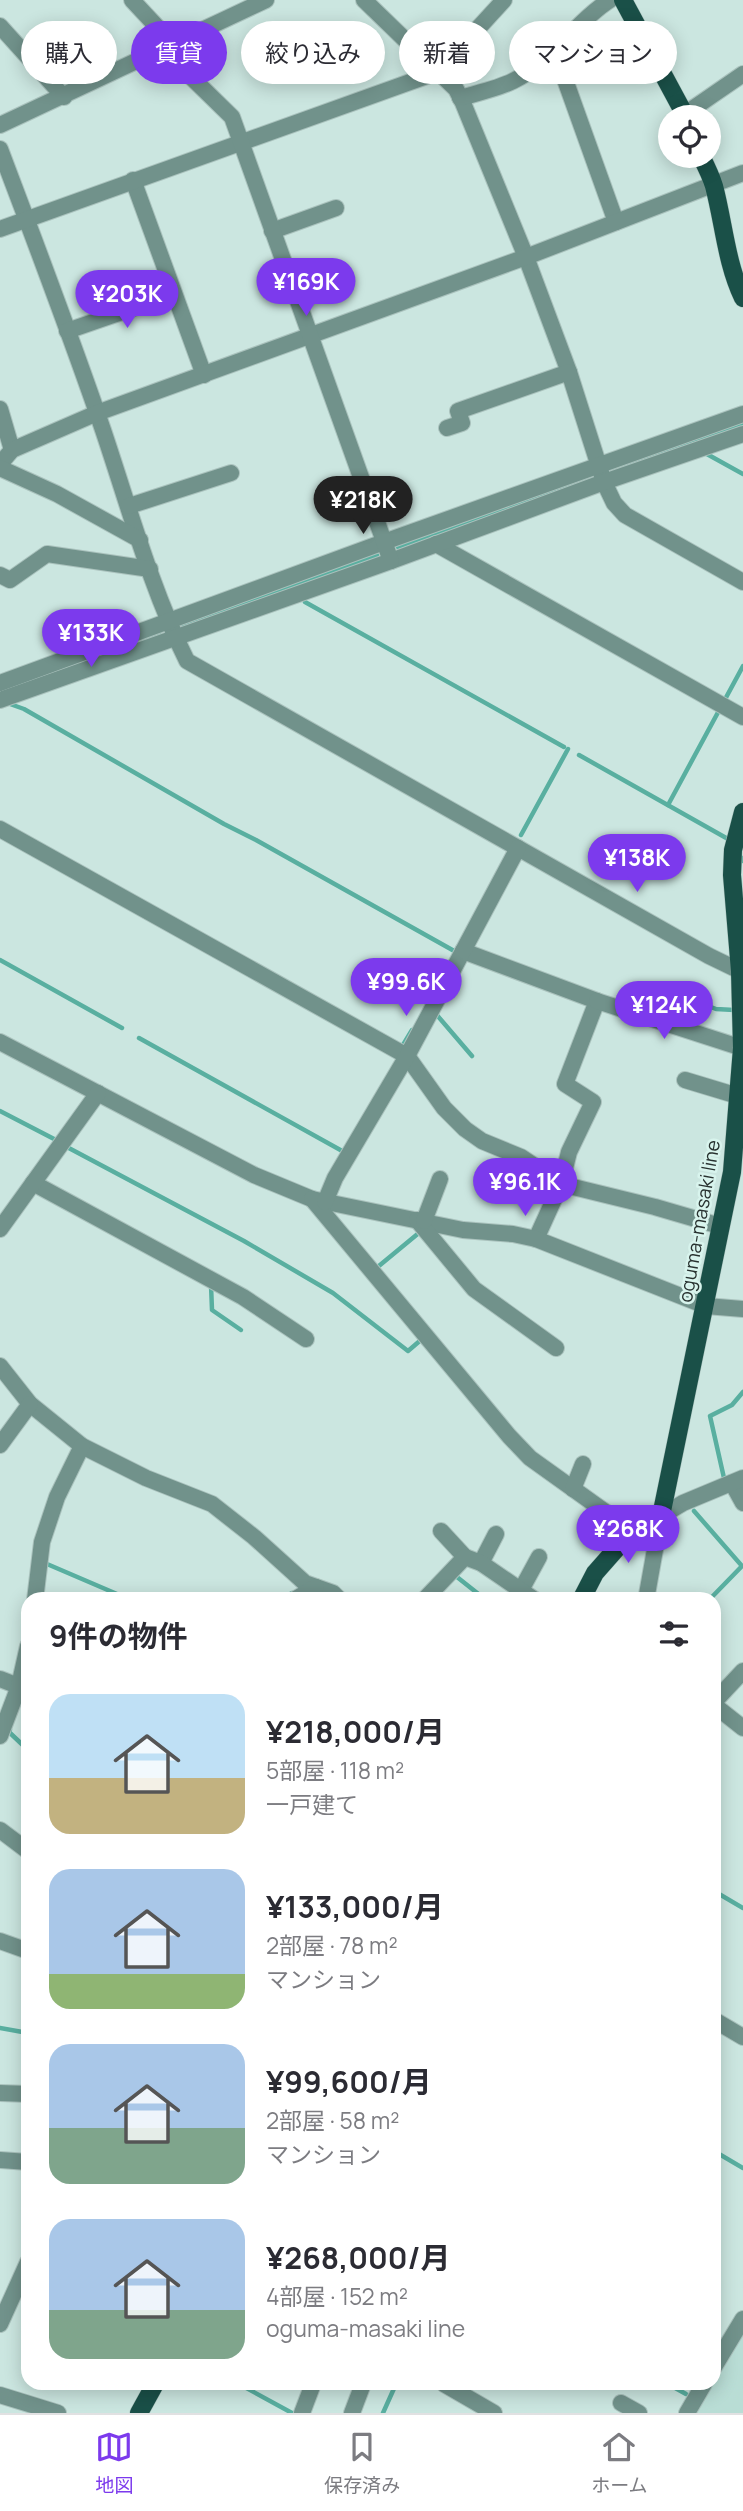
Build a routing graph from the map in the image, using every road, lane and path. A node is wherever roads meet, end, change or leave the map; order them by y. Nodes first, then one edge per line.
1 (132, 0) edge
2 (364, 0) edge
3 (503, 0) edge
4 (610, 0) edge
5 (623, 0) edge
6 (258, 2) edge
7 (152, 21) edge
8 (220, 21) edge
9 (484, 21) edge
10 (583, 21) edge
11 (0, 26) edge
12 (399, 34) edge
13 (131, 64) edge
14 (743, 74) edge
15 (509, 82) edge
16 (198, 84) edge
17 (404, 84) edge
18 (451, 84) edge
19 (567, 84) edge
20 (64, 97) junction
21 (460, 98) junction
22 (680, 105) edge
23 (701, 105) edge
24 (0, 125) edge
25 (242, 142) junction
26 (0, 149) edge
27 (706, 168) edge
28 (743, 173) edge
29 (133, 180) junction
30 (713, 183) junction
31 (336, 208) dead end
32 (26, 218) junction
33 (616, 222) junction
34 (0, 229) edge
35 (272, 231) junction
36 (736, 253) edge
37 (526, 257) junction
38 (174, 293) junction
39 (743, 298) edge
40 (67, 331) junction
41 (309, 336) junction
42 (569, 372) junction
43 (204, 375) junction
44 (0, 409) edge
45 (97, 413) junction
46 (743, 414) edge
47 (447, 428) dead end
48 (743, 434) edge
49 (12, 450) junction
50 (0, 466) edge
51 (231, 472) dead end
52 (602, 474) junction
53 (129, 506) junction
54 (140, 540) junction
55 (384, 542) junction
56 (436, 544) junction
57 (391, 561) junction
58 (150, 569) junction
59 (0, 575) edge
60 (743, 582) edge
61 (170, 621) junction
62 (175, 638) junction
63 (0, 683) edge
64 (0, 700) edge
65 (743, 717) edge
66 (743, 812) edge
67 (0, 829) edge
68 (518, 848) junction
69 (741, 948) edge
70 (463, 951) junction
71 (740, 971) junction
72 (597, 1001) junction
73 (0, 1042) edge
74 (742, 1048) edge
75 (407, 1056) junction
76 (685, 1080) dead end
77 (98, 1093) junction
78 (738, 1096) junction
79 (738, 1174) edge
80 (440, 1179) dead end
81 (33, 1183) junction
82 (561, 1184) junction
83 (318, 1200) junction
84 (421, 1220) junction
85 (720, 1226) junction
86 (0, 1229) edge
87 (536, 1239) junction
88 (706, 1306) junction
89 (743, 1309) edge
90 (306, 1339) dead end
91 (556, 1348) dead end
92 (0, 1366) edge
93 (30, 1404) junction
94 (0, 1445) edge
95 (82, 1446) junction
96 (583, 1464) dead end
97 (737, 1481) edge
98 (573, 1489) junction
99 (743, 1503) edge
100 (661, 1516) junction
101 (441, 1531) dead end
102 (632, 1531) junction
103 (496, 1534) dead end
104 (465, 1557) junction
105 (539, 1557) dead end
106 (481, 1563) junction
107 (316, 1587) junction
108 (521, 1590) junction
109 (37, 1592) edge
110 (308, 1592) edge
111 (330, 1592) edge
112 (433, 1592) edge
113 (524, 1592) edge
114 (584, 1592) edge
115 (647, 1592) edge
116 (743, 1671) edge
117 (0, 1679) edge
118 (21, 1687) edge
119 (21, 1692) edge
120 (721, 1696) edge
121 (721, 1710) edge
122 (743, 1728) edge
123 (0, 1736) edge
124 (0, 1830) edge
125 (21, 1846) edge
126 (0, 1941) edge
127 (21, 1948) edge
128 (721, 2024) edge
129 (743, 2037) edge
130 (0, 2093) edge
131 (21, 2094) edge
132 (0, 2160) edge
133 (21, 2162) edge
134 (21, 2278) edge
135 (743, 2319) edge
136 (0, 2324) edge
137 (721, 2355) edge
138 (152, 2390) edge
139 (311, 2390) edge
140 (361, 2390) edge
141 (454, 2390) edge
142 (700, 2390) edge
143 (0, 2395) edge
144 (621, 2403) dead end
145 (26, 2408) edge
146 (58, 2413) edge
147 (139, 2413) edge
148 (302, 2413) edge
149 (352, 2413) edge
150 (494, 2413) edge
151 (639, 2413) edge
152 (687, 2413) edge

1 - 7 street
2 - 12 street
3 - 9 street
4 - 10 street
5 - 22 main road
6 - 8 street
11 - 20 street
13 - 20 street
14 - 23 street
15 - 21 street
16 - 25 street
17 - 25 street
18 - 21 street
19 - 33 street
20 - 24 street
21 - 37 street
25 - 29 street
25 - 35 street
26 - 32 street
27 - 30 main road
28 - 30 street
29 - 32 street
29 - 38 street
30 - 33 street
30 - 36 main road
31 - 35 street
32 - 34 street
32 - 40 street
33 - 37 street
35 - 41 street
36 - 39 main road
37 - 41 street
37 - 42 street
38 - 40 street
38 - 43 street
40 - 45 street
41 - 43 street
41 - 55 street
42 - 47 street
42 - 52 street
43 - 45 street
44 - 49 street
45 - 49 street
45 - 53 street
46 - 52 street
48 - 52 street
49 - 50 street
50 - 54 street
51 - 53 street
52 - 55 street
52 - 56 street
52 - 60 street
53 - 54 street
54 - 58 street
55 - 57 street
55 - 61 street
56 - 57 street
56 - 65 street
57 - 62 street
58 - 59 street
58 - 61 street
61 - 62 street
61 - 63 street
62 - 64 street
62 - 68 street
66 - 69 main road, oguma-masaki line
67 - 75 street
68 - 70 street
68 - 71 street
69 - 71 main road, oguma-masaki line
70 - 72 street
70 - 75 street
71 - 74 main road, oguma-masaki line
72 - 74 street
72 - 82 street
73 - 77 street
74 - 78 main road, oguma-masaki line
75 - 82 street
75 - 83 street
76 - 78 street
77 - 81 street
77 - 83 street
78 - 79 main road, oguma-masaki line
79 - 85 main road, oguma-masaki line
80 - 84 street
81 - 86 street
81 - 90 street
82 - 85 street
82 - 87 street
83 - 84 street
83 - 98 street
84 - 87 street
84 - 91 street
85 - 88 main road, oguma-masaki line
87 - 88 street
88 - 89 street
88 - 100 main road, oguma-masaki line
92 - 93 street
93 - 94 street
93 - 95 street
95 - 107 street
95 - 109 street
96 - 98 street
97 - 99 street
97 - 100 street
98 - 102 street
100 - 102 main road
100 - 115 street
101 - 104 street
102 - 114 main road
103 - 106 street
104 - 106 street
104 - 112 street
105 - 108 street
106 - 108 street
107 - 110 street
107 - 111 street
108 - 113 street
116 - 120 street
117 - 118 street
119 - 123 street
121 - 122 street
124 - 125 street
126 - 127 street
128 - 129 street
130 - 131 street
132 - 133 street
134 - 136 street
135 - 137 street
138 - 147 main road
139 - 148 street
140 - 149 street
141 - 150 street
142 - 152 street
143 - 145 street
144 - 151 street
145 - 146 street

